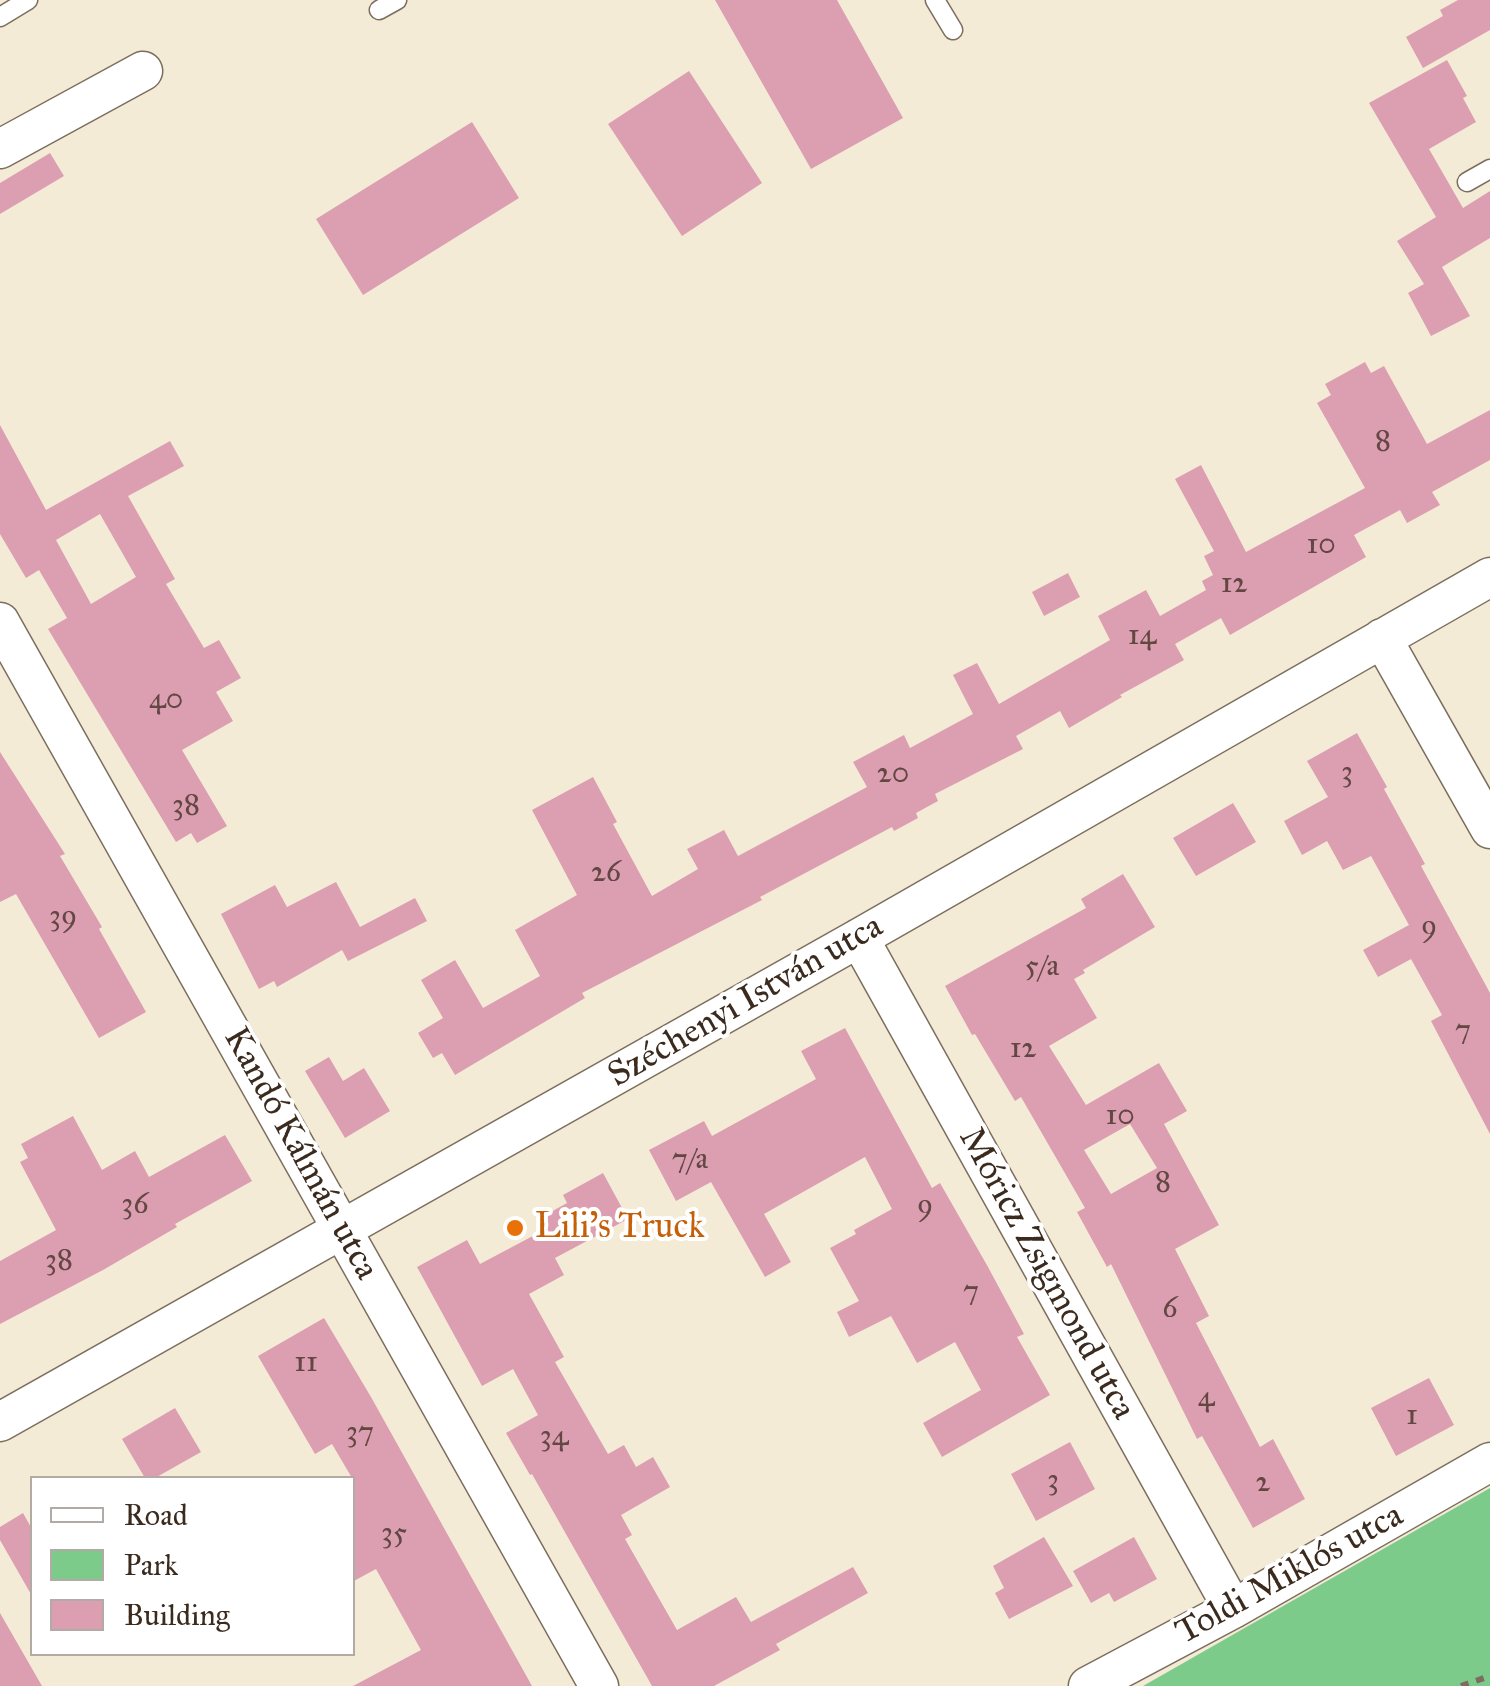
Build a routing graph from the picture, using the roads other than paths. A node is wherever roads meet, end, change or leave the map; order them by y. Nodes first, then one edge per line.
1 (28, 0) edge
2 (397, 0) edge
3 (935, 0) edge
4 (379, 10) dead end
5 (0, 17) edge
6 (953, 30) dead end
7 (143, 71) dead end
8 (0, 149) edge
9 (1490, 169) edge
10 (1467, 182) dead end
11 (1490, 577) edge
12 (0, 622) edge
13 (1382, 638) junction
14 (1490, 829) edge
15 (859, 938) junction
16 (343, 1231) junction
17 (0, 1422) edge
18 (1490, 1462) edge
19 (1233, 1609) junction
20 (598, 1686) edge
21 (1088, 1686) edge

1 - 5 lane
2 - 4 lane
3 - 6 lane
7 - 8 street
9 - 10 lane
11 - 13 street, Széchenyi István utca
12 - 16 street, Kandó Kálmán utca
13 - 14 street
13 - 15 street, Széchenyi István utca
15 - 16 street, Széchenyi István utca
15 - 19 street, Móricz Zsigmond utca
16 - 17 street, Széchenyi István utca
16 - 20 street, Kandó Kálmán utca
18 - 19 street, Toldi Miklós utca
19 - 21 street, Toldi Miklós utca

